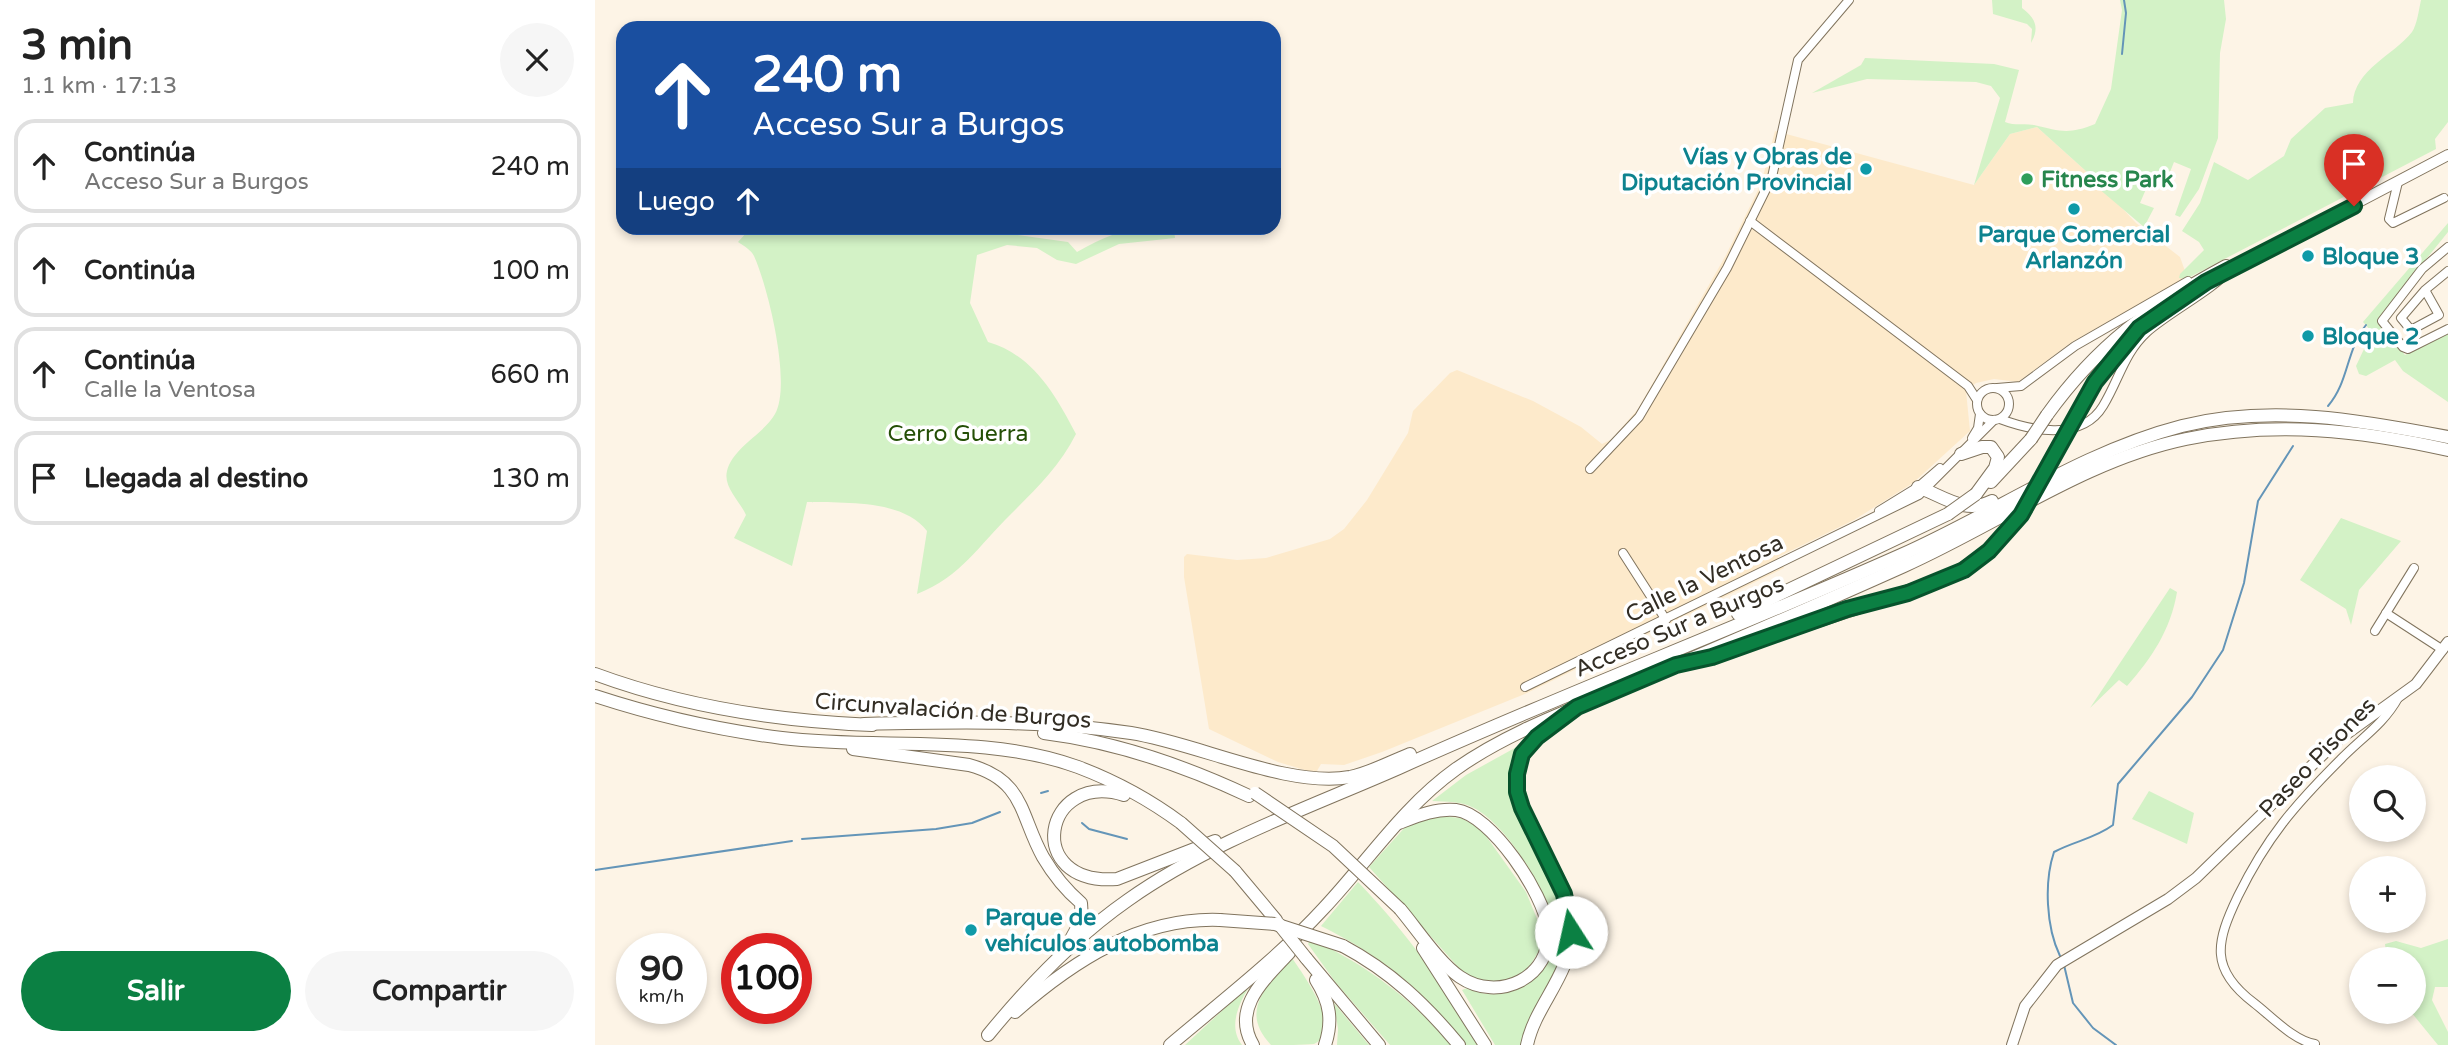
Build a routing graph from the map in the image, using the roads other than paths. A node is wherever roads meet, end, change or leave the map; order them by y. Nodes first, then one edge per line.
1 (1849, 0) edge
2 (2448, 155) edge
3 (2425, 167) junction
4 (2398, 182) junction
5 (2444, 198) dead end
6 (1750, 221) junction
7 (2448, 247) edge
8 (2227, 268) junction
9 (2447, 274) edge
10 (2425, 290) junction
11 (2448, 329) edge
12 (1968, 386) junction
13 (1997, 388) junction
14 (1986, 389) junction
15 (1977, 400) junction
16 (1980, 414) junction
17 (1997, 419) junction
18 (2448, 437) edge
19 (2153, 438) junction
20 (1967, 449) junction
21 (2448, 450) edge
22 (1590, 469) dead end
23 (1921, 489) junction
24 (1976, 494) junction
25 (1623, 553) dead end
26 (2414, 568) dead end
27 (2386, 613) junction
28 (1666, 620) junction
29 (2375, 631) dead end
30 (2445, 646) edge
31 (1676, 665) junction
32 (595, 674) edge
33 (1525, 687) dead end
34 (2400, 695) junction
35 (595, 696) edge
36 (1577, 707) junction
37 (1511, 717) junction
38 (864, 724) junction
39 (783, 738) junction
40 (1181, 822) junction
41 (1395, 824) junction
42 (1255, 830) junction
43 (1325, 908) junction
44 (1397, 910) junction
45 (1313, 972) junction
46 (1021, 995) junction
47 (983, 1040) edge
48 (2315, 1044) edge
49 (1170, 1045) edge
50 (1253, 1045) edge
51 (1325, 1045) edge
52 (1379, 1045) edge
53 (1459, 1045) edge
54 (1485, 1045) edge
55 (1527, 1045) edge
56 (2012, 1045) edge

1 - 6 street
2 - 3 main road
3 - 4 main road
3 - 8 main road
4 - 5 street
4 - 8 main road
6 - 12 street
6 - 22 street
7 - 11 street
8 - 13 street
8 - 17 street
8 - 24 highway, bridge
8 - 31 highway, bridge
9 - 10 street
10 - 10 street
12 - 14 street
12 - 15 street
13 - 14 street
13 - 17 street
14 - 15 street
15 - 16 street
16 - 17 street
16 - 20 street, Calle la Ventosa
17 - 20 street, Calle la Ventosa
18 - 19 highway, Acceso Sur a Burgos
19 - 21 highway, Acceso Sur a Burgos
19 - 23 highway
19 - 31 highway, Acceso Sur a Burgos
19 - 37 highway, Acceso Sur a Burgos
20 - 23 street, Calle la Ventosa
20 - 24 highway
23 - 28 street, Calle la Ventosa
24 - 37 highway, bridge
25 - 28 street
26 - 27 street
27 - 29 street
27 - 30 street, Paseo Pisones
28 - 33 street, Calle la Ventosa
30 - 34 main road, Paseo Pisones
31 - 36 highway, Acceso Sur a Burgos
32 - 38 highway, Circunvalación de Burgos
34 - 48 street, Paseo Pisones
34 - 56 main road, Paseo Pisones
35 - 39 highway, Circunvalación de Burgos
36 - 41 highway, Acceso Sur a Burgos
36 - 55 highway
37 - 38 highway
37 - 42 highway, Acceso Sur a Burgos
38 - 44 highway, Circunvalación de Burgos, bridge
39 - 40 highway, Circunvalación de Burgos
39 - 46 highway
40 - 42 highway
40 - 45 highway, Circunvalación de Burgos, bridge
41 - 43 highway, Acceso Sur a Burgos
41 - 44 highway
42 - 46 highway, Acceso Sur a Burgos
43 - 49 highway, Acceso Sur a Burgos
43 - 50 highway
44 - 54 highway, Circunvalación de Burgos
45 - 51 highway
45 - 52 highway
46 - 47 highway, Acceso Sur a Burgos
47 - 53 highway, bridge

